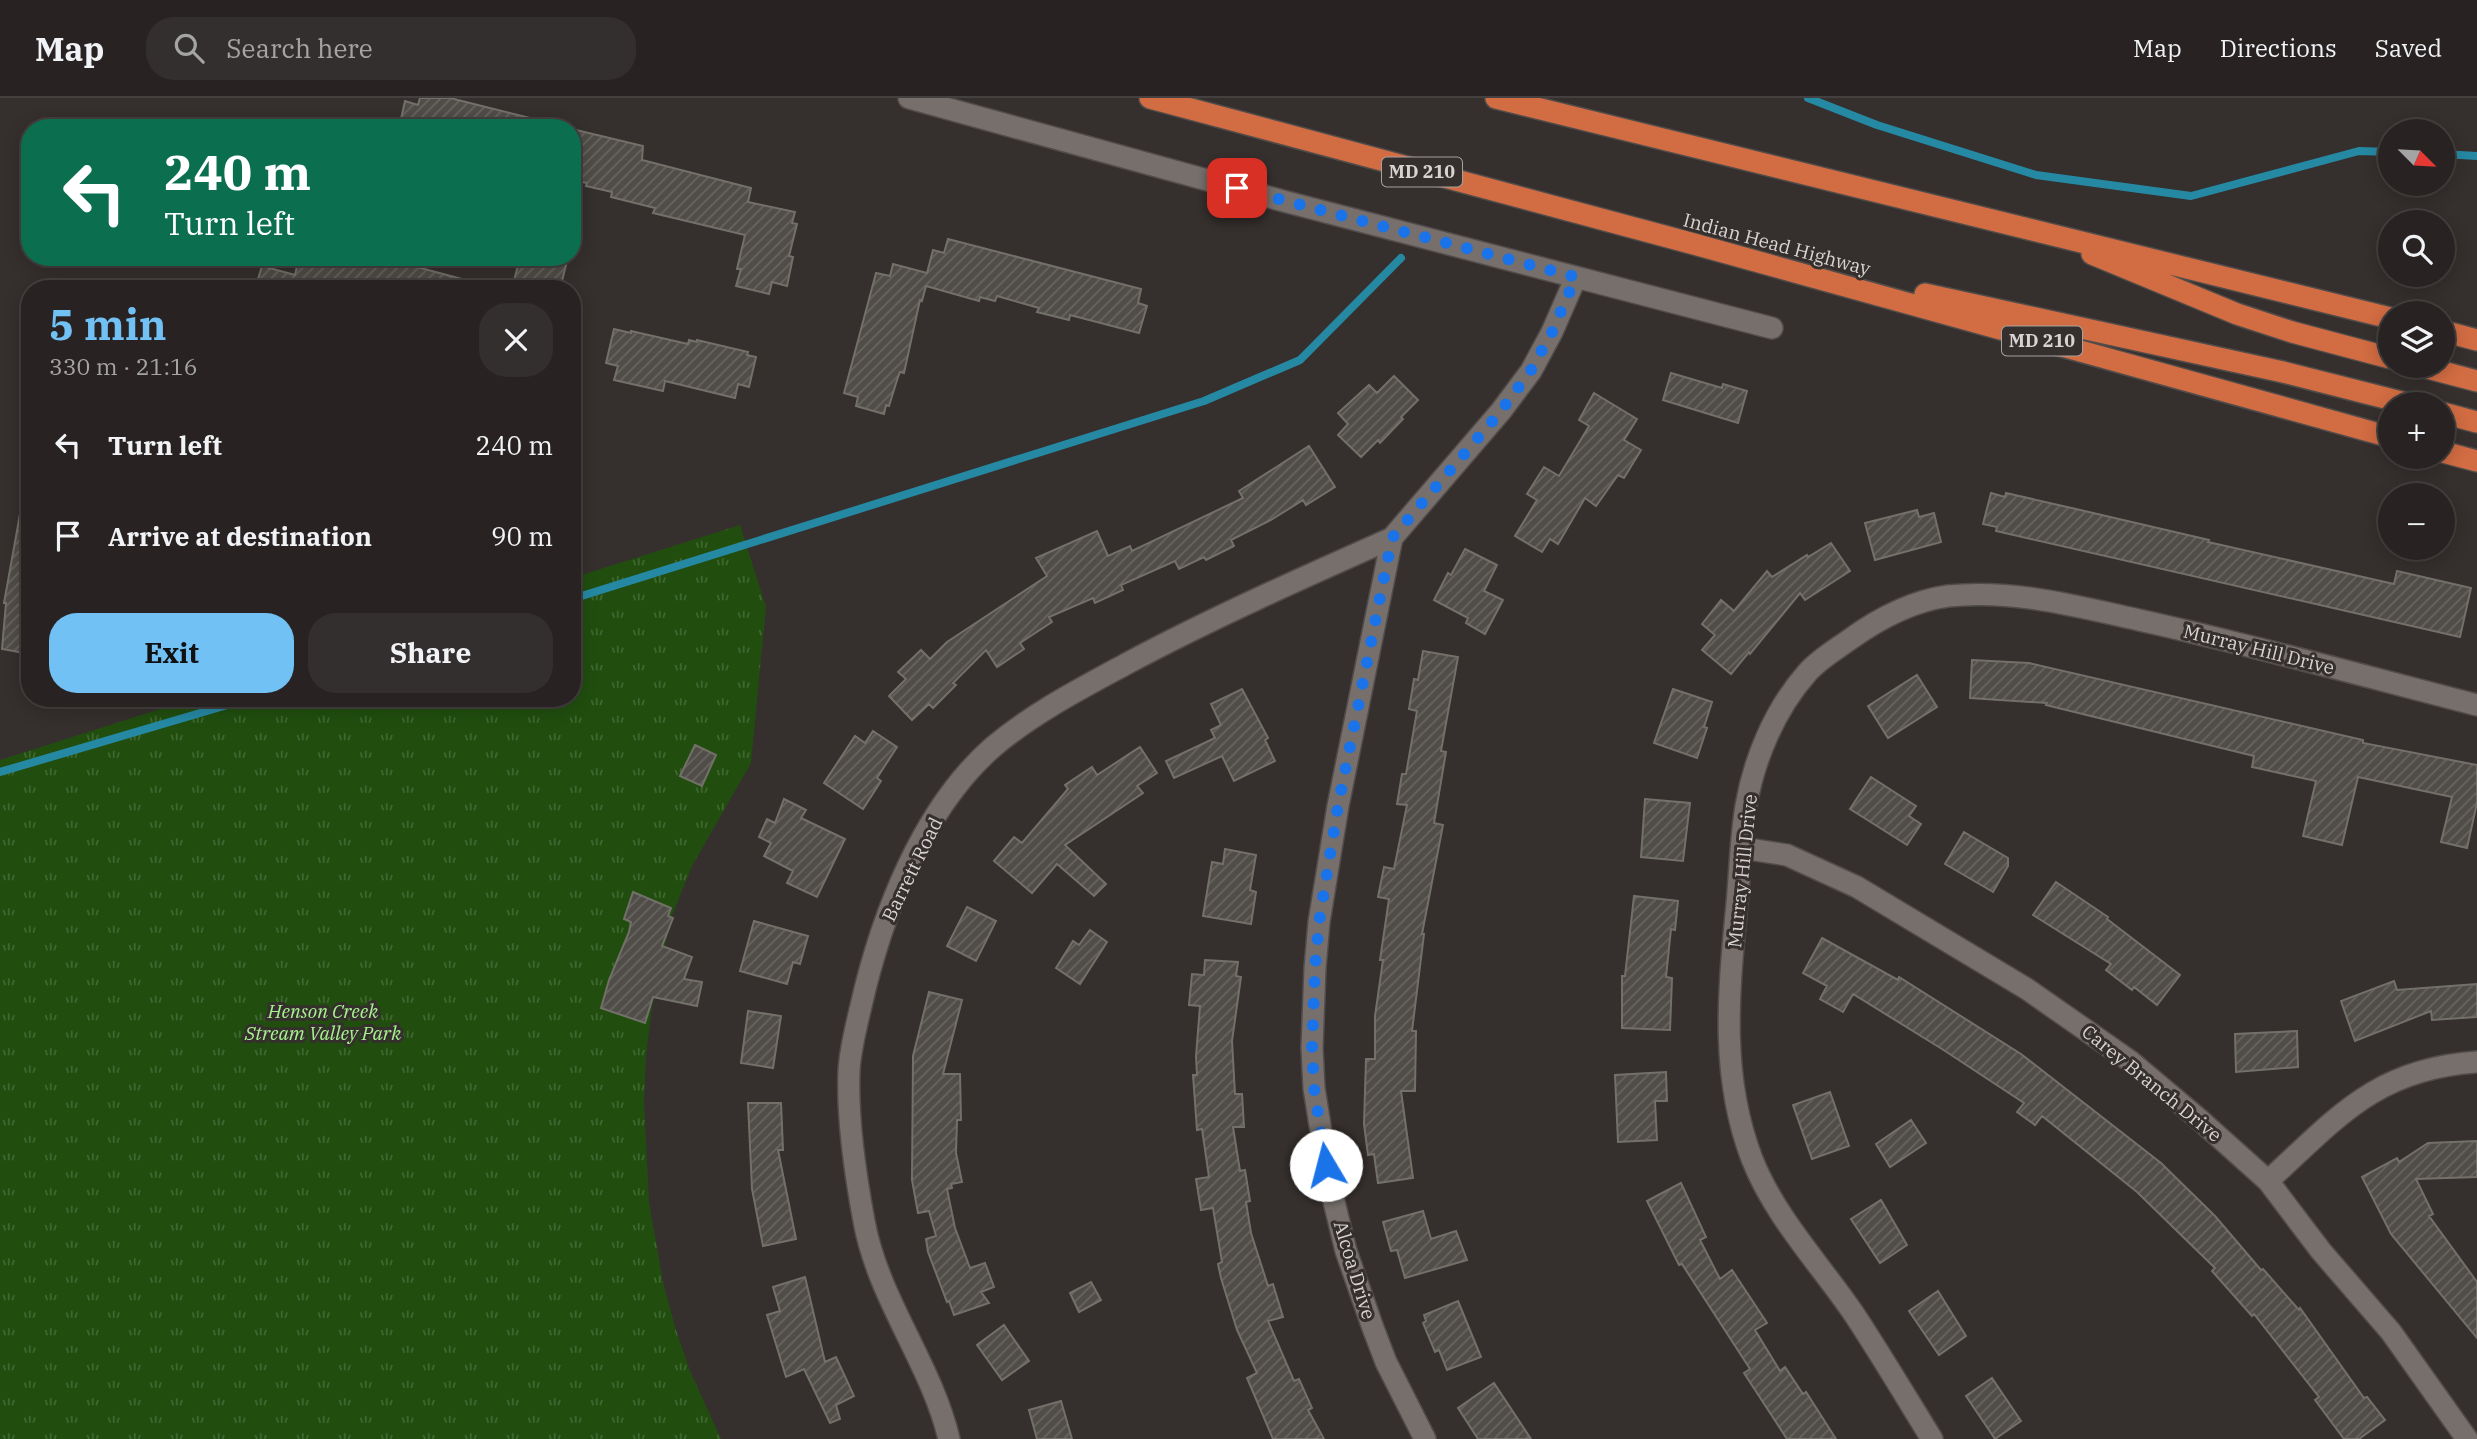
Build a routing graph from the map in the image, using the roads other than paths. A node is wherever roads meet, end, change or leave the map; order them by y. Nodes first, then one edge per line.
1 (909, 98) edge
2 (1150, 98) edge
3 (1496, 98) edge
4 (2024, 226) junction
5 (1694, 244) junction
6 (1576, 277) junction
7 (2378, 315) edge
8 (1772, 328) dead end
9 (2455, 334) edge
10 (2477, 340) edge
11 (2378, 355) edge
12 (2455, 375) edge
13 (2477, 381) edge
14 (2378, 396) edge
15 (2455, 416) edge
16 (2477, 422) edge
17 (2378, 434) edge
18 (2455, 455) edge
19 (2477, 461) edge
20 (1392, 538) junction
21 (2477, 705) edge
22 (1742, 848) junction
23 (2477, 1062) edge
24 (2268, 1181) junction
25 (949, 1439) edge
26 (1425, 1439) edge
27 (1932, 1439) edge
28 (2467, 1439) edge

1 - 6 street
2 - 5 highway, Indian Head Highway / MD 210
3 - 4 highway
4 - 7 highway
4 - 11 highway
5 - 14 highway
5 - 17 highway, Indian Head Highway / MD 210
6 - 8 street
6 - 20 street, Alcoa Drive
9 - 10 highway
12 - 13 highway
15 - 16 highway
18 - 19 highway
20 - 25 street, Barrett Road
20 - 26 street, Alcoa Drive
21 - 22 street, Murray Hill Drive
22 - 24 street, Carey Branch Drive
22 - 27 street, Murray Hill Drive
23 - 24 street
24 - 28 street, Carey Branch Drive

